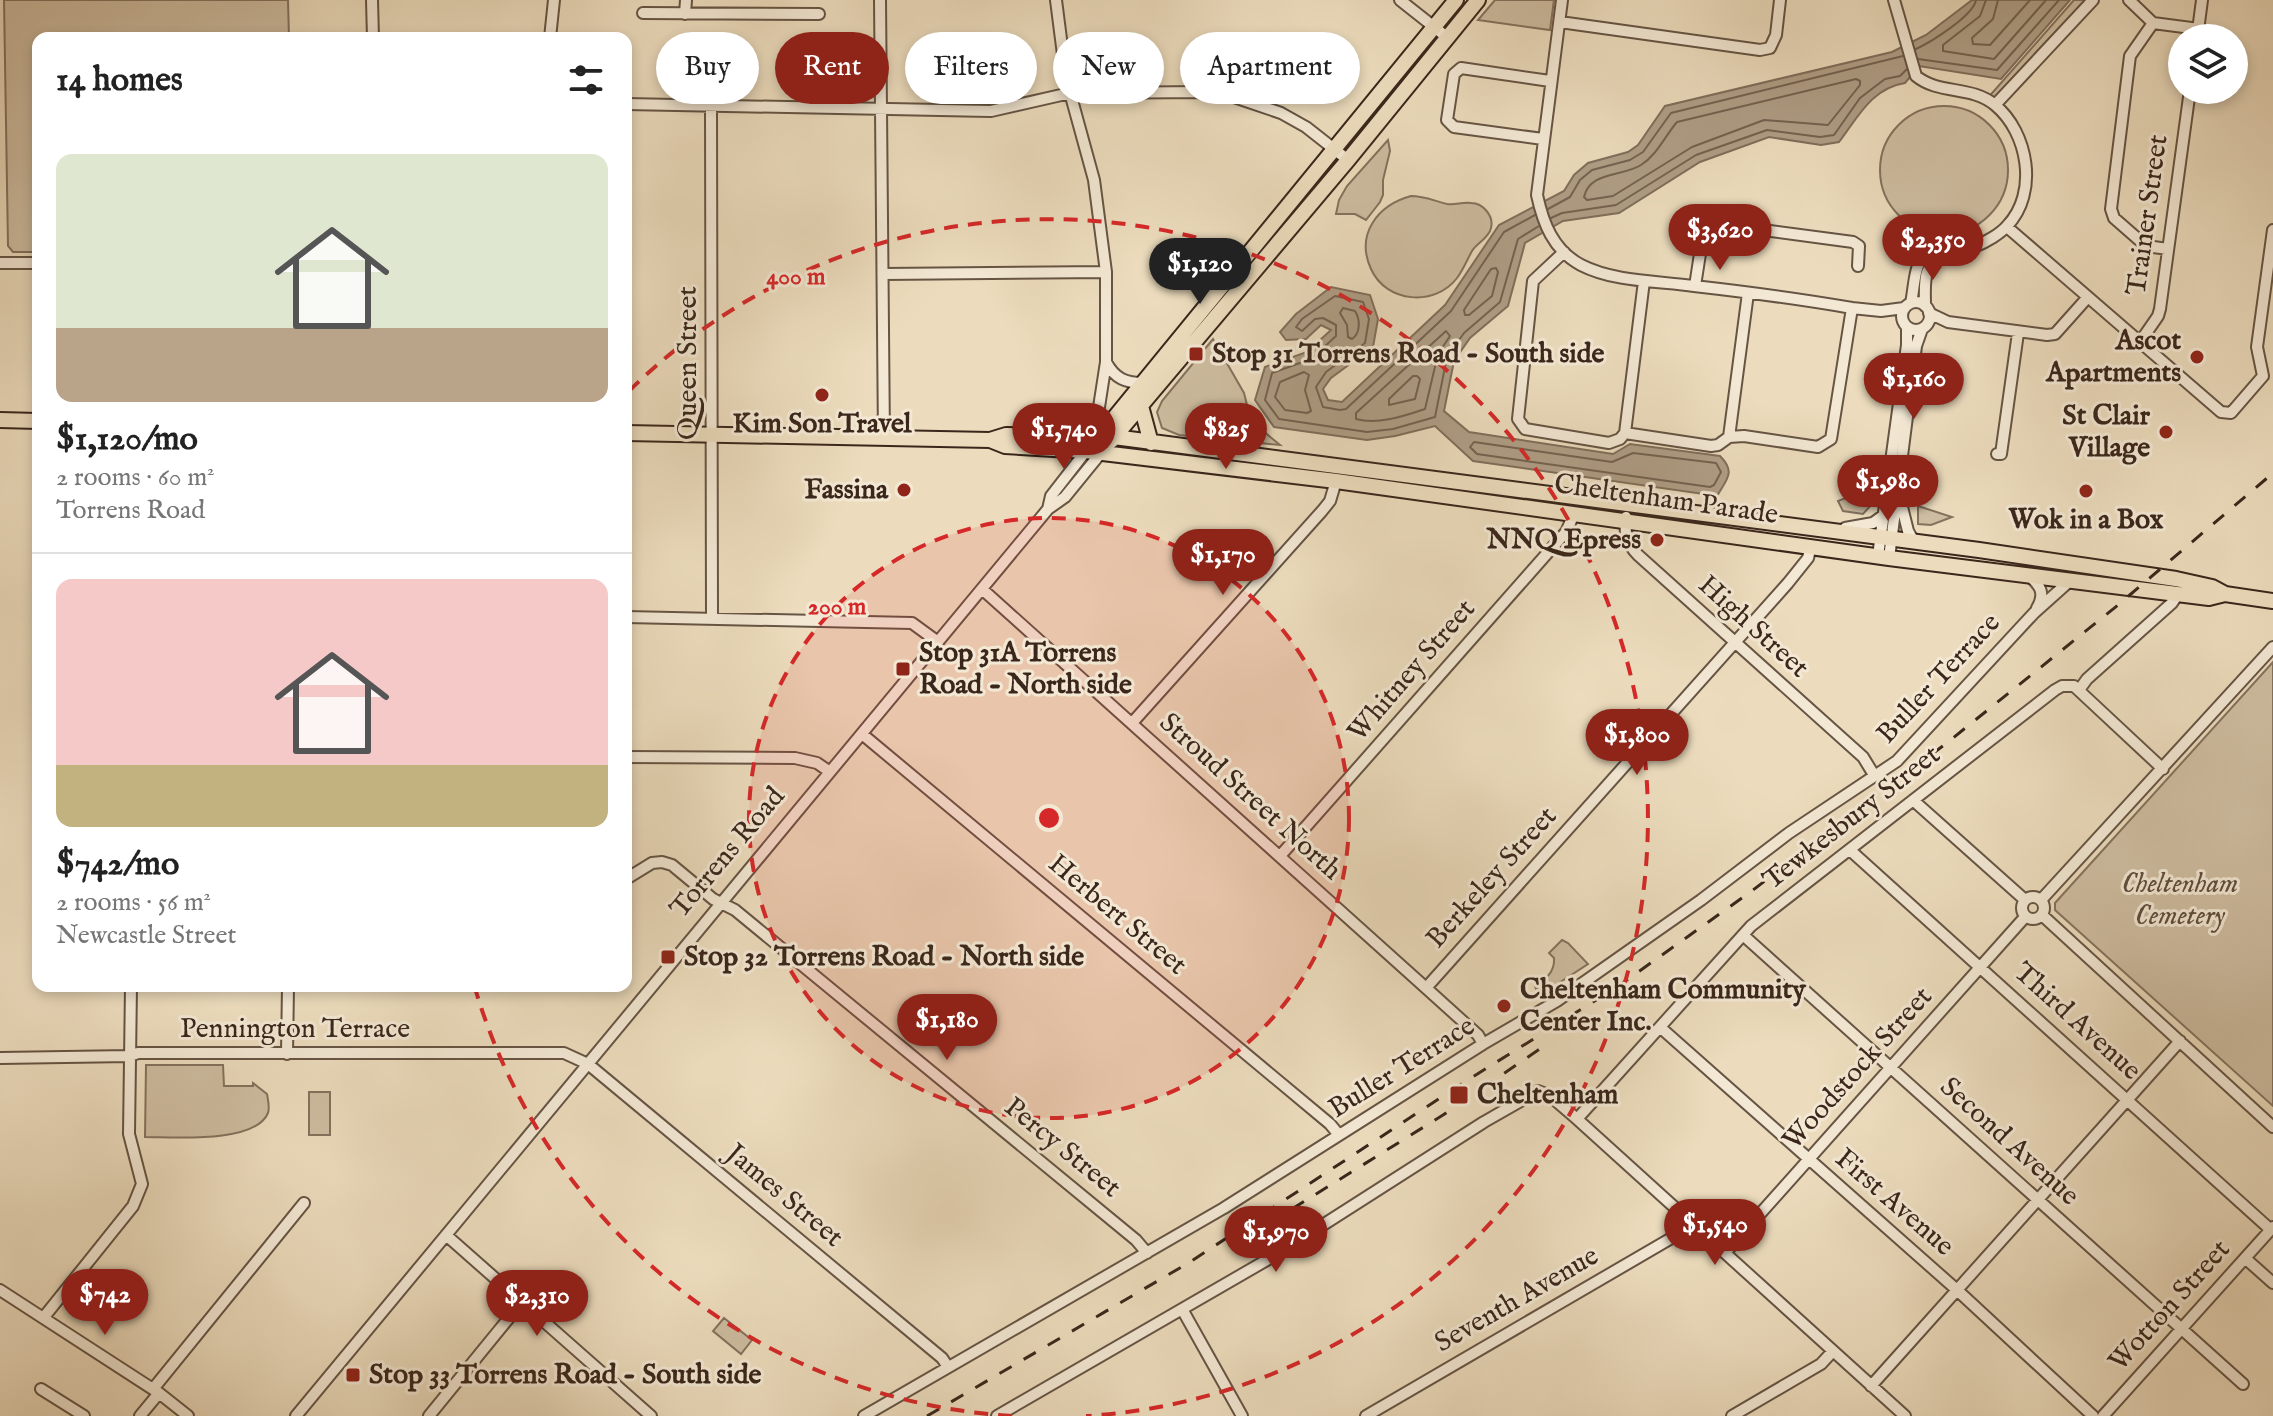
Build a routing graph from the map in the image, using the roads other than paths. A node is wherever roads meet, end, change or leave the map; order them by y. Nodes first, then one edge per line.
1 (372, 0) edge
2 (554, 0) edge
3 (686, 0) edge
4 (880, 0) edge
5 (1056, 0) edge
6 (1400, 0) edge
7 (1456, 0) edge
8 (1478, 0) edge
9 (1562, 0) edge
10 (1780, 0) edge
11 (1894, 0) edge
12 (2093, 0) edge
13 (2129, 0) edge
14 (2202, 0) edge
15 (643, 13) dead end
16 (685, 14) junction
17 (819, 14) dead end
18 (1560, 22) junction
19 (2153, 23) junction
20 (2199, 24) edge
21 (1433, 27) junction
22 (2168, 27) edge
23 (373, 32) edge
24 (551, 32) edge
25 (1061, 32) edge
26 (1448, 38) junction
27 (1550, 81) junction
28 (1164, 91) edge
29 (1053, 98) edge
30 (632, 104) edge
31 (1073, 104) edge
32 (2188, 104) edge
33 (1995, 105) junction
34 (711, 106) junction
35 (881, 110) junction
36 (1543, 139) junction
37 (1333, 148) junction
38 (1348, 160) junction
39 (1272, 224) junction
40 (2007, 227) junction
41 (2273, 230) edge
42 (1289, 231) junction
43 (2168, 249) junction
44 (1564, 252) junction
45 (1950, 252) junction
46 (0, 263) edge
47 (32, 263) edge
48 (1858, 266) dead end
49 (1106, 272) junction
50 (883, 274) junction
51 (1644, 281) junction
52 (1695, 286) junction
53 (1748, 293) junction
54 (2088, 297) junction
55 (1907, 305) junction
56 (1852, 308) junction
57 (2267, 309) edge
58 (1927, 310) junction
59 (1881, 311) junction
60 (1948, 322) junction
61 (1904, 324) junction
62 (1924, 328) junction
63 (2018, 333) junction
64 (2140, 342) junction
65 (1106, 362) junction
66 (1144, 383) junction
67 (1141, 406) junction
68 (0, 420) edge
69 (32, 421) edge
70 (632, 433) edge
71 (1625, 433) junction
72 (712, 435) junction
73 (1099, 437) junction
74 (1114, 437) junction
75 (1729, 437) junction
76 (884, 439) junction
77 (990, 440) junction
78 (1151, 443) junction
79 (1093, 453) junction
80 (1997, 454) dead end
81 (1336, 481) junction
82 (1897, 490) junction
83 (1628, 503) junction
84 (1574, 514) junction
85 (1884, 515) junction
86 (1625, 521) junction
87 (1827, 530) junction
88 (1886, 538) junction
89 (1914, 542) junction
90 (1811, 546) junction
91 (1884, 557) junction
92 (2025, 573) junction
93 (2072, 579) junction
94 (982, 589) junction
95 (2179, 593) junction
96 (2225, 594) junction
97 (2273, 601) edge
98 (2034, 613) junction
99 (632, 617) edge
100 (712, 619) junction
101 (938, 642) junction
102 (1735, 642) junction
103 (2273, 647) edge
104 (2079, 690) junction
105 (1132, 723) junction
106 (862, 734) junction
107 (632, 757) edge
108 (2163, 769) junction
109 (830, 772) junction
110 (1874, 775) junction
111 (1914, 801) junction
112 (1851, 851) junction
113 (1280, 856) junction
114 (632, 875) edge
115 (2025, 900) junction
116 (2041, 900) junction
117 (720, 902) junction
118 (2042, 915) junction
119 (2025, 917) junction
120 (1743, 935) junction
121 (1981, 967) junction
122 (1426, 988) junction
123 (131, 992) edge
124 (288, 992) edge
125 (1661, 1028) junction
126 (2180, 1041) junction
127 (1483, 1044) junction
128 (287, 1054) junction
129 (130, 1056) junction
130 (0, 1058) edge
131 (588, 1064) junction
132 (1890, 1068) junction
133 (2128, 1100) junction
134 (1577, 1119) junction
135 (2273, 1127) edge
136 (1339, 1135) junction
137 (1809, 1160) junction
138 (2037, 1200) junction
139 (304, 1203) dead end
140 (1688, 1221) junction
141 (2272, 1228) edge
142 (446, 1235) junction
143 (1147, 1253) junction
144 (1725, 1253) junction
145 (2246, 1259) junction
146 (2273, 1283) edge
147 (1957, 1290) junction
148 (1, 1294) edge
149 (522, 1302) junction
150 (1182, 1309) junction
151 (44, 1317) junction
152 (2182, 1328) junction
153 (1833, 1351) junction
154 (948, 1367) junction
155 (2243, 1384) dead end
156 (1871, 1386) junction
157 (41, 1389) dead end
158 (156, 1391) junction
159 (84, 1416) edge
160 (140, 1416) edge
161 (188, 1416) edge
162 (296, 1416) edge
163 (429, 1416) edge
164 (651, 1416) edge
165 (864, 1416) edge
166 (997, 1416) edge
167 (1242, 1416) edge
168 (1366, 1416) edge
169 (1732, 1416) edge
170 (1905, 1416) edge
171 (2093, 1416) edge
172 (2103, 1416) edge

1 - 23 street
2 - 24 street
3 - 16 street
4 - 35 street
5 - 25 street
6 - 21 street
7 - 21 main road, Torrens Road
8 - 26 main road, Torrens Road
9 - 18 street
10 - 18 street
11 - 33 street
12 - 33 street
13 - 19 street
14 - 20 street
15 - 16 street
16 - 17 street
18 - 27 street
19 - 22 street
19 - 43 street
21 - 26 street
21 - 37 main road, Torrens Road
26 - 38 main road, Torrens Road
27 - 36 street
27 - 36 street
28 - 37 street
29 - 35 street
30 - 34 street
31 - 49 street
32 - 43 street, Trainer Street
33 - 40 street
34 - 35 street
34 - 72 street, Queen Street
35 - 50 street
36 - 44 street
37 - 38 street
37 - 39 main road, Torrens Road
38 - 42 main road, Torrens Road
39 - 42 main road
39 - 66 main road, Torrens Road
40 - 45 street
40 - 54 street
41 - 57 street
42 - 67 main road, Torrens Road
43 - 64 street, Trainer Street
44 - 51 street
44 - 71 street
45 - 55 street
45 - 58 street
46 - 47 street
48 - 52 street
49 - 50 street
49 - 65 street
50 - 76 street
51 - 52 street
51 - 71 street
52 - 53 street
53 - 56 street
53 - 75 street
54 - 63 street
54 - 64 street
55 - 58 street
55 - 59 street
55 - 61 street
56 - 59 street
56 - 75 street
57 - 64 street
58 - 60 street
58 - 62 street
59 - 61 street
60 - 62 street
60 - 63 street
61 - 62 street
61 - 85 street
62 - 82 street
63 - 80 street
65 - 66 street
65 - 73 street
66 - 73 main road, Torrens Road
67 - 74 main road, Torrens Road
67 - 78 main road
68 - 69 main road
70 - 72 main road
71 - 75 street
72 - 76 main road
72 - 100 street, Queen Street
73 - 74 main road, Cheltenham Parade
73 - 77 main road, Cheltenham Parade
73 - 79 main road, Torrens Road
74 - 78 main road, Cheltenham Parade
74 - 79 main road, Torrens Road
76 - 77 main road
77 - 79 main road, Cheltenham Parade
78 - 83 main road, Cheltenham Parade
79 - 81 main road, Cheltenham Parade
79 - 94 street, Torrens Road
81 - 84 main road, Cheltenham Parade
81 - 105 street
82 - 88 street
82 - 89 street
83 - 86 street
83 - 87 main road, Cheltenham Parade
84 - 86 main road, Cheltenham Parade
84 - 113 street, Whitney Street
85 - 87 street
85 - 88 street
86 - 90 main road, Cheltenham Parade
86 - 102 street, High Street
87 - 88 main road, Cheltenham Parade
88 - 89 main road, Cheltenham Parade
88 - 91 street
89 - 96 main road, Cheltenham Parade
90 - 91 main road, Cheltenham Parade
90 - 102 street, Berkeley Street
91 - 92 main road, Cheltenham Parade
92 - 93 main road, Cheltenham Parade
92 - 98 street, Buller Terrace
93 - 95 main road, Cheltenham Parade
93 - 98 street, Buller Terrace
94 - 101 street, Torrens Road
94 - 105 street, Stroud Street North
95 - 96 main road, Cheltenham Parade
95 - 104 street
96 - 97 main road, Cheltenham Parade
98 - 110 street, Buller Terrace
99 - 100 street
100 - 101 street
101 - 106 street, Torrens Road
102 - 110 street, High Street
102 - 122 street, Berkeley Street
103 - 108 street
104 - 108 street
104 - 111 street, Tewkesbury Street
105 - 113 street, Stroud Street North
106 - 109 street, Torrens Road
106 - 136 street, Herbert Street
107 - 109 street
108 - 116 street
109 - 117 street, Torrens Road
110 - 127 street, Buller Terrace
111 - 112 street, Tewkesbury Street
111 - 115 street
112 - 120 street, Tewkesbury Street
112 - 121 street, Third Avenue
113 - 122 street, Stroud Street North
114 - 117 street, Percy Street
115 - 116 street
115 - 119 street
116 - 118 street
117 - 131 street, Torrens Road
117 - 143 street, Percy Street
118 - 119 street
118 - 126 street
119 - 121 street, Woodstock Street
120 - 125 street, Tewkesbury Street
120 - 132 street, Second Avenue
121 - 132 street, Woodstock Street
121 - 133 street, Third Avenue
122 - 127 street, Stroud Street North
123 - 129 street
124 - 128 street
125 - 134 street, Tewkesbury Street
125 - 137 street, First Avenue
126 - 133 street
126 - 135 street
127 - 136 street, Buller Terrace
128 - 129 street, Pennington Terrace
128 - 131 street, Pennington Terrace
129 - 130 street, Pennington Terrace
129 - 151 street
131 - 142 street, Torrens Road
131 - 154 street, James Street
132 - 137 street, Woodstock Street
132 - 138 street, Second Avenue
133 - 138 street
133 - 141 street, Third Avenue
134 - 140 street
134 - 150 street
136 - 143 street, Buller Terrace
137 - 144 street, Woodstock Street
137 - 147 street, First Avenue
138 - 147 street
138 - 152 street, Second Avenue
139 - 158 street
140 - 144 street
140 - 168 street, Seventh Avenue
141 - 145 street, Wotton Street
142 - 149 street
142 - 162 street, Torrens Road
143 - 154 street, Buller Terrace
144 - 153 street
145 - 146 street
145 - 152 street, Wotton Street
147 - 156 street
147 - 171 street, First Avenue
148 - 151 street
149 - 163 street
149 - 164 street
150 - 166 street
150 - 167 street
151 - 158 street
152 - 155 street, Second Avenue
152 - 172 street, Wotton Street
153 - 156 street
153 - 169 street
154 - 165 street, Buller Terrace
156 - 170 street
157 - 159 street
158 - 160 street
158 - 161 street

